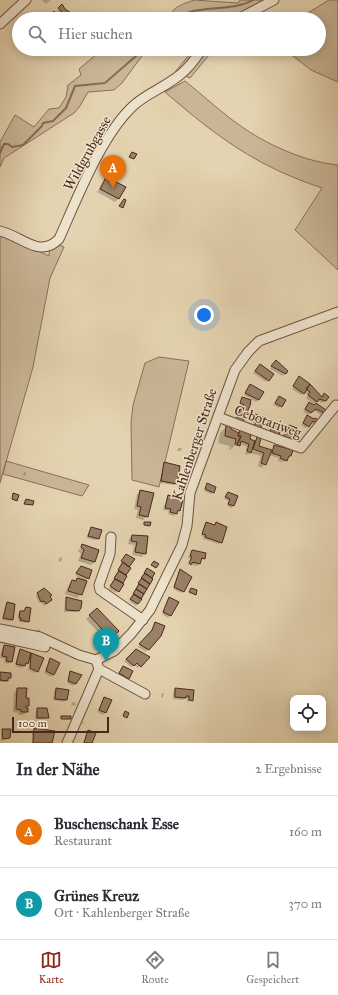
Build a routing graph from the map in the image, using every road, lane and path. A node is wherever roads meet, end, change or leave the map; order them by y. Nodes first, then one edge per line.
1 (26, 0) edge
2 (274, 0) edge
3 (13, 12) edge
4 (251, 12) edge
5 (12, 13) edge
6 (0, 24) edge
7 (197, 56) edge
8 (0, 231) edge
9 (338, 312) edge
10 (336, 405) dead end
11 (218, 417) junction
12 (111, 537) dead end
13 (143, 620) junction
14 (0, 629) edge
15 (0, 637) edge
16 (45, 648) dead end
17 (96, 660) junction
18 (98, 669) junction
19 (145, 694) dead end
20 (67, 743) edge

1 - 3 street
2 - 4 street
5 - 6 street
7 - 8 street, Wildgrubgasse
9 - 11 street, Kahlenberger Straße
10 - 11 street, Cebotariweg
11 - 13 street, Kahlenberger Straße
12 - 13 street
13 - 17 street, Kahlenberger Straße
14 - 17 street
15 - 16 street
17 - 18 street
18 - 19 street
18 - 20 street

